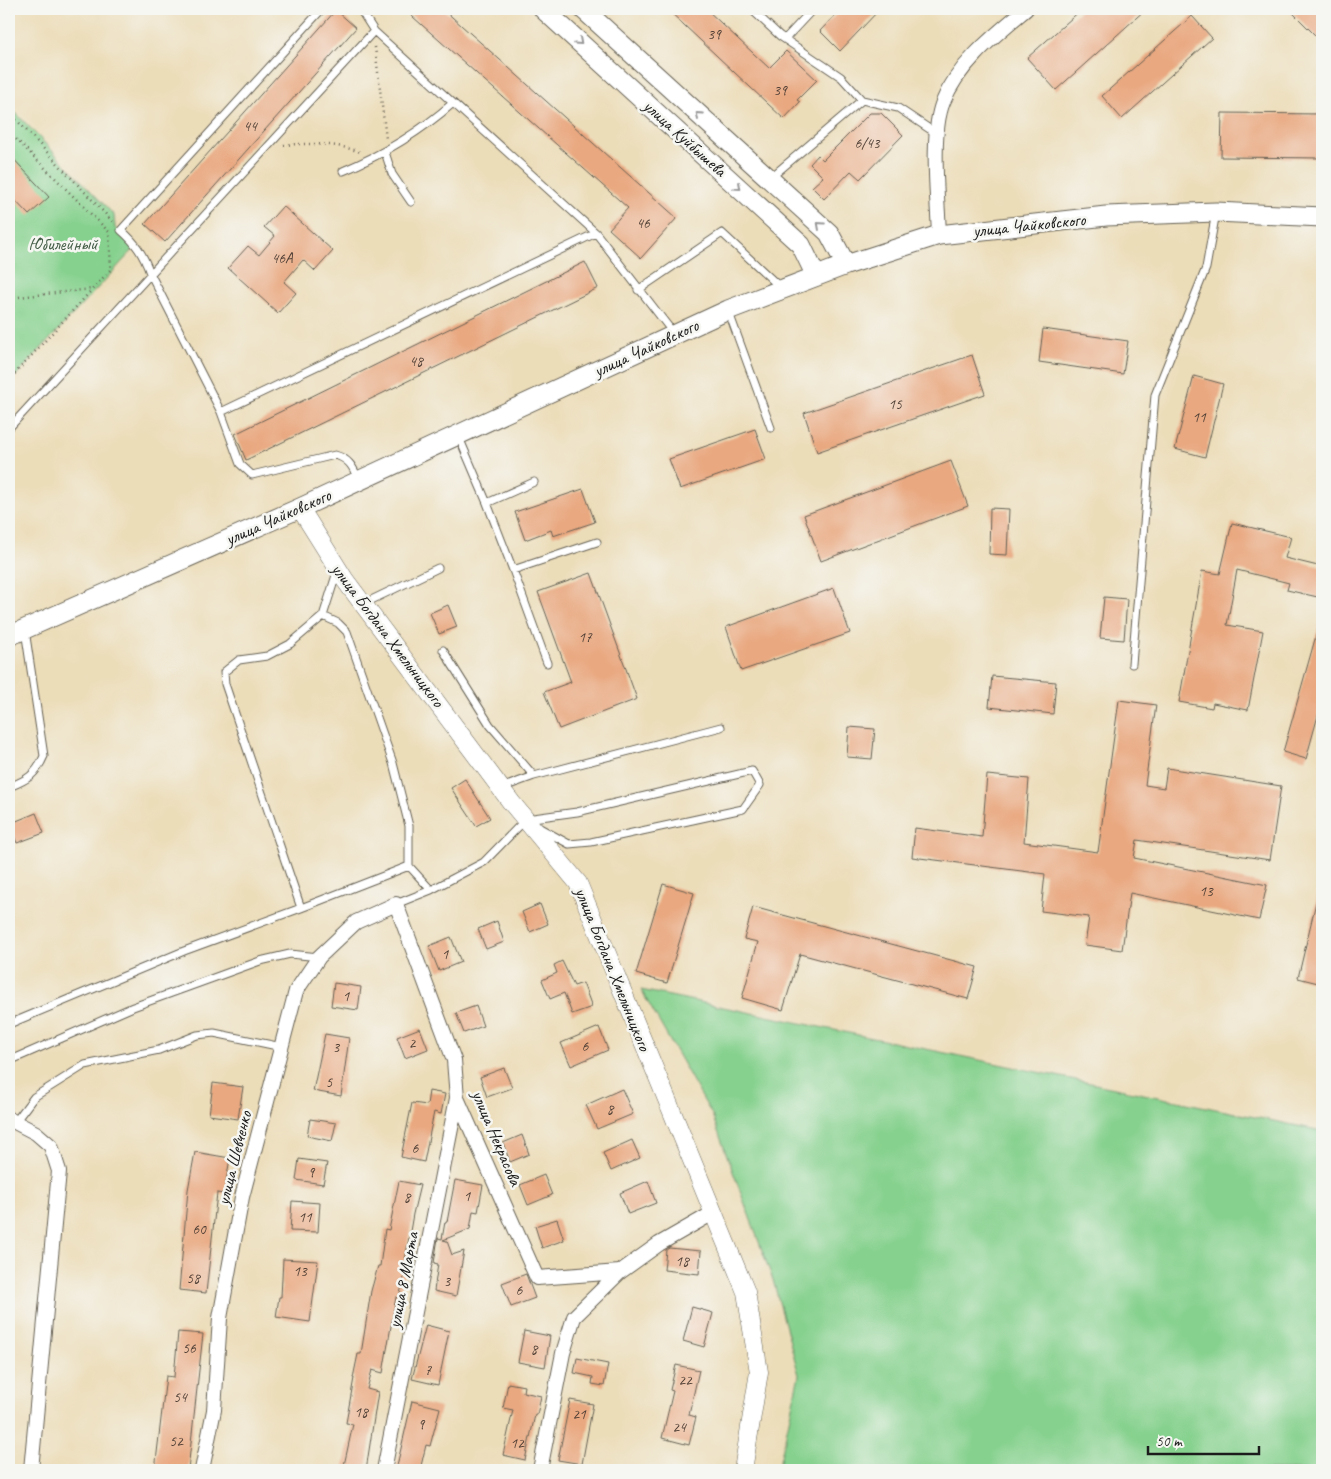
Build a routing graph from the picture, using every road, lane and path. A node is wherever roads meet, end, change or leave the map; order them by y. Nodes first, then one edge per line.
1 (322, 9) edge
2 (360, 9) edge
3 (543, 9) edge
4 (583, 9) edge
5 (751, 9) edge
6 (813, 9) edge
7 (1026, 9) edge
8 (374, 31) junction
9 (785, 39) junction
10 (862, 100) junction
11 (453, 103) junction
12 (9, 112) edge
13 (9, 132) edge
14 (937, 134) junction
15 (275, 138) junction
16 (386, 151) junction
17 (373, 157) junction
18 (343, 170) dead end
19 (769, 179) junction
20 (412, 202) dead end
21 (1216, 212) junction
22 (1322, 217) edge
23 (121, 230) junction
24 (596, 233) junction
25 (938, 235) junction
26 (846, 265) junction
27 (150, 273) junction
28 (816, 276) junction
29 (93, 289) junction
30 (782, 289) junction
31 (638, 290) junction
32 (9, 298) edge
33 (728, 310) junction
34 (674, 334) junction
35 (9, 380) edge
36 (221, 412) junction
37 (9, 428) edge
38 (771, 428) dead end
39 (458, 435) junction
40 (359, 481) junction
41 (534, 482) dead end
42 (487, 503) junction
43 (300, 508) junction
44 (597, 542) dead end
45 (438, 568) dead end
46 (338, 570) junction
47 (513, 570) junction
48 (363, 604) junction
49 (323, 616) junction
50 (17, 633) edge
51 (443, 650) dead end
52 (547, 663) dead end
53 (1132, 664) dead end
54 (721, 727) dead end
55 (534, 776) junction
56 (9, 787) edge
57 (501, 788) junction
58 (526, 819) junction
59 (409, 866) junction
60 (431, 890) junction
61 (396, 904) junction
62 (301, 908) junction
63 (319, 957) junction
64 (9, 1024) edge
65 (282, 1047) junction
66 (9, 1061) edge
67 (457, 1098) junction
68 (12, 1120) edge
69 (712, 1213) junction
70 (620, 1272) junction
71 (31, 1470) edge
72 (202, 1470) edge
73 (384, 1470) edge
74 (540, 1470) edge
75 (743, 1470) edge

1 - 23 lane
2 - 8 lane
3 -> 28 main road, улица Куйбышева
19 -> 4 main road, улица Куйбышева
5 - 9 lane
6 - 9 lane
7 - 14 street
8 - 11 lane
8 - 15 lane
8 - 16 path
9 - 10 lane
10 - 14 lane
10 - 19 lane
11 - 16 lane
11 - 24 lane
12 - 23 path
13 - 29 path
14 - 25 street
15 - 17 path
15 - 27 lane
16 - 17 lane
16 - 20 lane
17 - 18 lane
26 -> 19 main road, улица Куйбышева
21 - 22 main road, улица Чайковского
21 - 25 main road, улица Чайковского
21 - 53 lane
23 - 27 lane
24 - 31 lane
24 - 36 lane
25 - 26 main road, улица Чайковского
26 - 28 main road, улица Чайковского
27 - 36 lane
27 - 37 lane
28 - 30 main road, улица Чайковского
29 - 32 path
29 - 35 path
30 - 31 lane
30 - 33 main road, улица Чайковского
31 - 34 lane
33 - 34 main road, улица Чайковского
33 - 38 lane
34 - 39 main road, улица Чайковского
36 - 40 lane
39 - 40 main road, улица Чайковского
39 - 42 lane
40 - 43 main road, улица Чайковского
41 - 42 lane
42 - 47 lane
43 - 46 street, улица Богдана Хмельницкого
43 - 50 main road, улица Чайковского
44 - 47 lane
45 - 48 lane
46 - 48 street, улица Богдана Хмельницкого
46 - 49 lane
47 - 52 lane
48 - 57 street, улица Богдана Хмельницкого
49 - 59 lane
49 - 62 lane
50 - 56 lane
51 - 55 lane
54 - 55 lane
55 - 57 lane
57 - 58 street, улица Богдана Хмельницкого
58 - 58 lane
58 - 60 lane
58 - 69 street, улица Богдана Хмельницкого
59 - 60 lane
59 - 62 lane
60 - 61 lane
61 - 63 street, улица Шевченко
61 - 67 street, улица Некрасова
62 - 64 lane
63 - 65 street, улица Шевченко
63 - 66 lane
65 - 68 lane
65 - 72 street, улица Шевченко
67 - 70 street, улица Некрасова
67 - 73 street, улица 8 Марта
68 - 71 street
69 - 70 street
69 - 75 street, улица Богдана Хмельницкого
70 - 74 street

